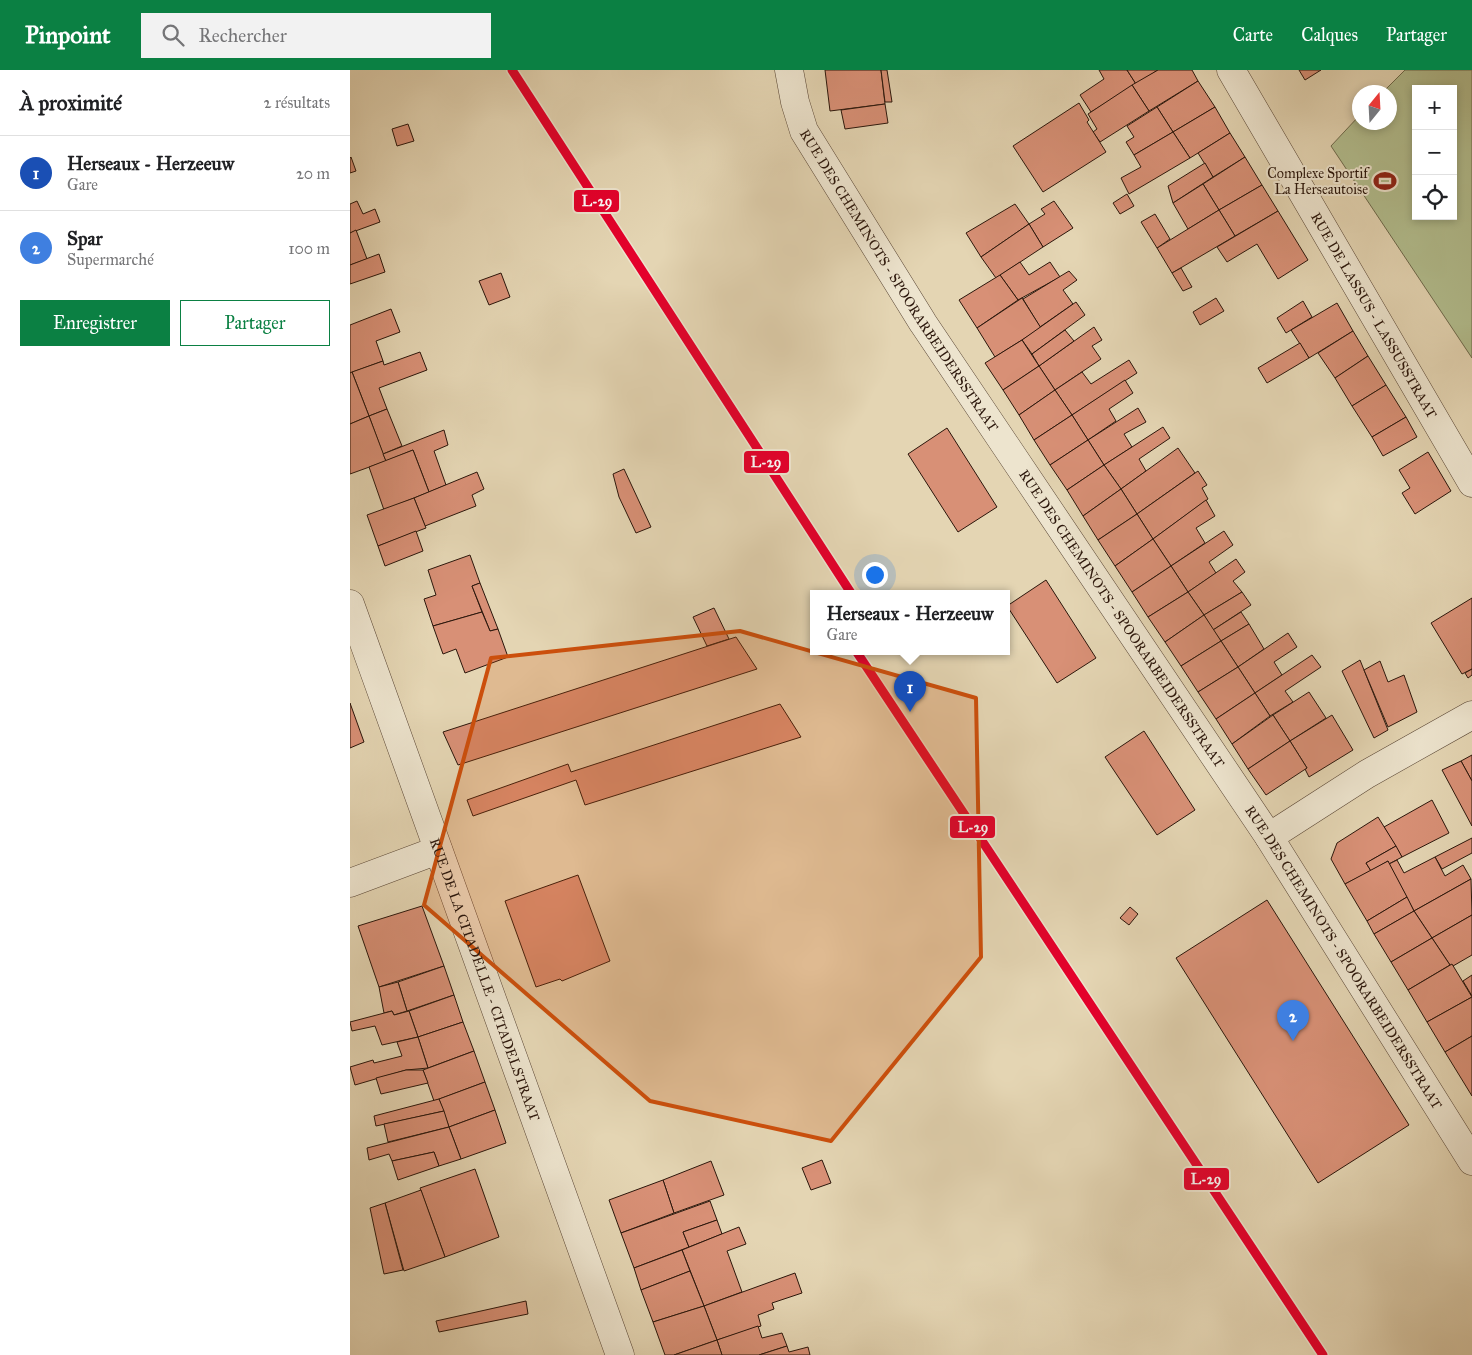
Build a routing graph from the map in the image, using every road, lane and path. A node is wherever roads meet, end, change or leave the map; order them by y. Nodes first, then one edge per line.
1 (789, 70) edge
2 (1230, 70) edge
3 (1472, 483) edge
4 (350, 604) edge
5 (1472, 716) edge
6 (1270, 837) junction
7 (438, 850) junction
8 (350, 883) edge
9 (1472, 1161) edge
10 (620, 1355) edge

1 - 6 street, RUE DES CHEMINOTS - SPOORARBEIDERSSTRAAT
2 - 3 street, RUE DE LASSUS - LASSUSSTRAAT
4 - 7 street, RUE DE LA CITADELLE - CITADELSTRAAT
5 - 6 street
6 - 9 street, RUE DES CHEMINOTS - SPOORARBEIDERSSTRAAT
7 - 8 street
7 - 10 street, RUE DE LA CITADELLE - CITADELSTRAAT

